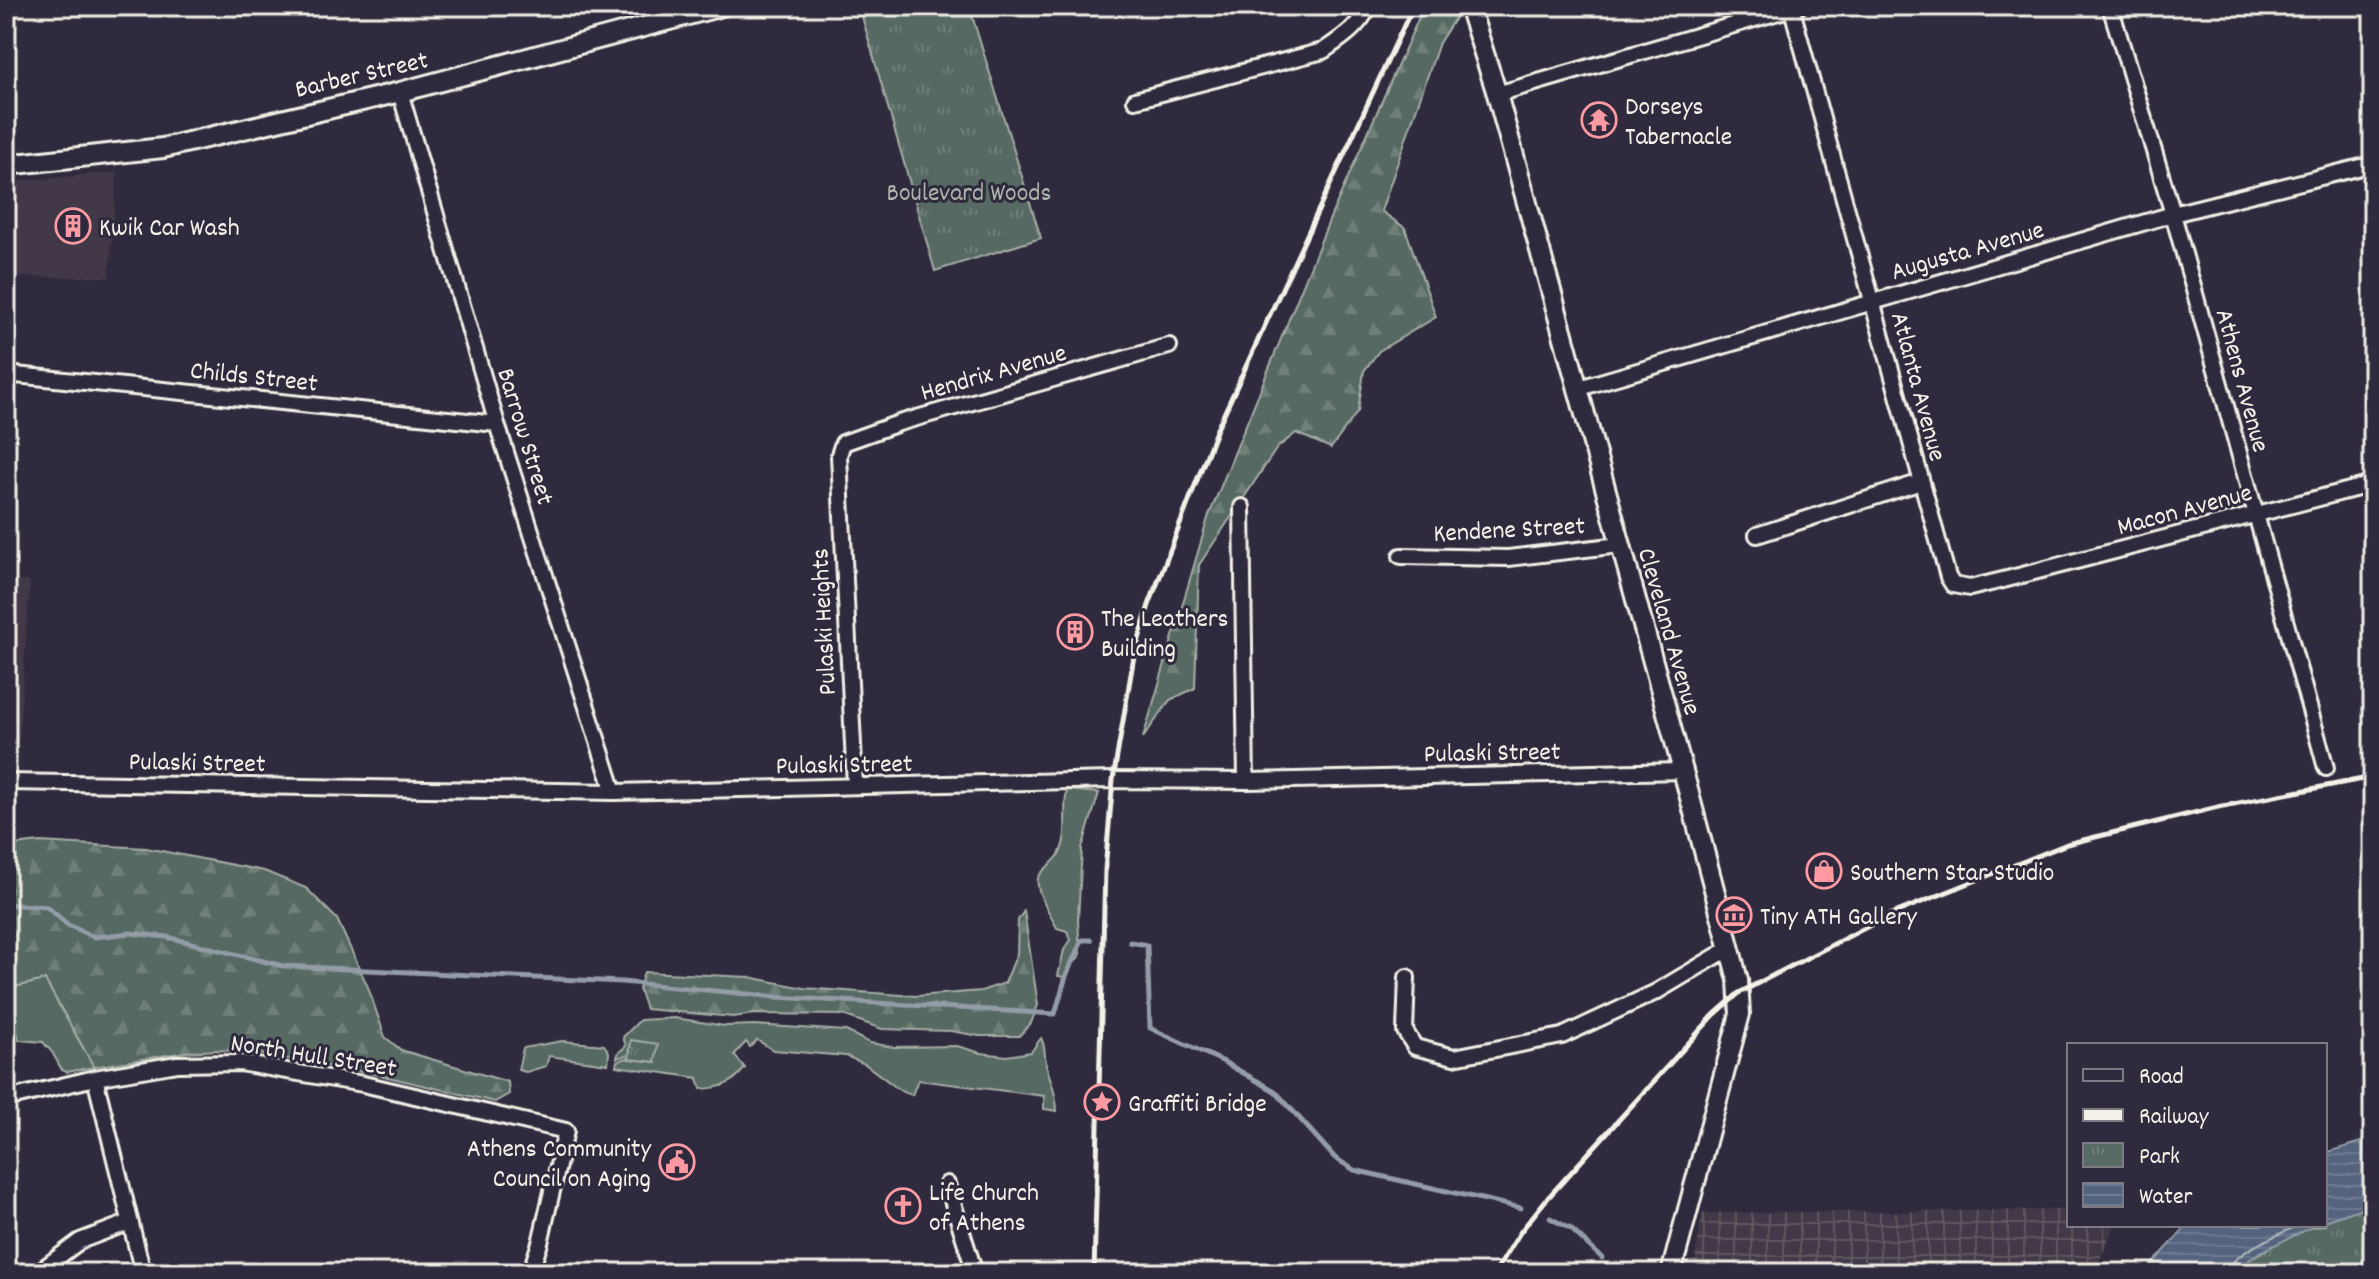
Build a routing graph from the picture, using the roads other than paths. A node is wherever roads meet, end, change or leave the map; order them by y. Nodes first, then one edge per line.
1 (722, 6) edge
2 (1369, 6) edge
3 (1469, 6) edge
4 (2110, 6) edge
5 (1794, 7) edge
6 (400, 92) junction
7 (1497, 94) junction
8 (1135, 100) dead end
9 (2373, 163) edge
10 (6, 165) edge
11 (2173, 214) junction
12 (1872, 302) junction
13 (1169, 346) dead end
14 (6, 374) edge
15 (1576, 389) junction
16 (497, 424) junction
17 (839, 455) joint
18 (1921, 482) junction
19 (2373, 484) edge
20 (1242, 507) dead end
21 (2256, 515) junction
22 (1757, 535) dead end
23 (1620, 545) junction
24 (1401, 556) dead end
25 (2007, 579) joint
26 (2326, 768) dead end
27 (1683, 771) junction
28 (1246, 781) junction
29 (6, 782) edge
30 (855, 786) junction
31 (614, 792) junction
32 (1730, 948) junction
33 (1407, 977) dead end
34 (95, 1078) junction
35 (6, 1099) edge
36 (947, 1184) dead end
37 (130, 1222) junction
38 (37, 1273) edge
39 (143, 1273) edge
40 (530, 1273) edge
41 (975, 1273) edge
42 (1671, 1273) edge

1 - 6 street, Barber Street
2 - 8 street
3 - 7 street, Cleveland Avenue
4 - 11 street, Athens Avenue
5 - 7 street
5 - 12 street, Atlanta Avenue
6 - 10 street, Barber Street
6 - 16 street, Barrow Street
7 - 15 street, Cleveland Avenue
9 - 11 street, Augusta Avenue
11 - 12 street, Augusta Avenue
11 - 21 street, Athens Avenue
12 - 15 street, Augusta Avenue
12 - 18 street, Atlanta Avenue
13 - 17 street, Hendrix Avenue
14 - 16 street, Childs Street
15 - 23 street, Cleveland Avenue
16 - 31 street, Barrow Street
17 - 30 street, Pulaski Heights
18 - 22 street
18 - 25 street, Atlanta Avenue
19 - 21 street, Macon Avenue
20 - 28 street
21 - 25 street, Macon Avenue
21 - 26 street, Athens Avenue
23 - 24 street, Kendene Street
23 - 27 street, Cleveland Avenue
27 - 28 street, Pulaski Street
27 - 32 street, Cleveland Avenue
28 - 30 street, Pulaski Street
29 - 31 street, Pulaski Street
30 - 31 street, Pulaski Street
32 - 33 street
32 - 42 street, Cleveland Avenue
34 - 35 street, North Hull Street
34 - 37 street
34 - 40 street, North Hull Street
36 - 41 street
37 - 38 street
37 - 39 street

